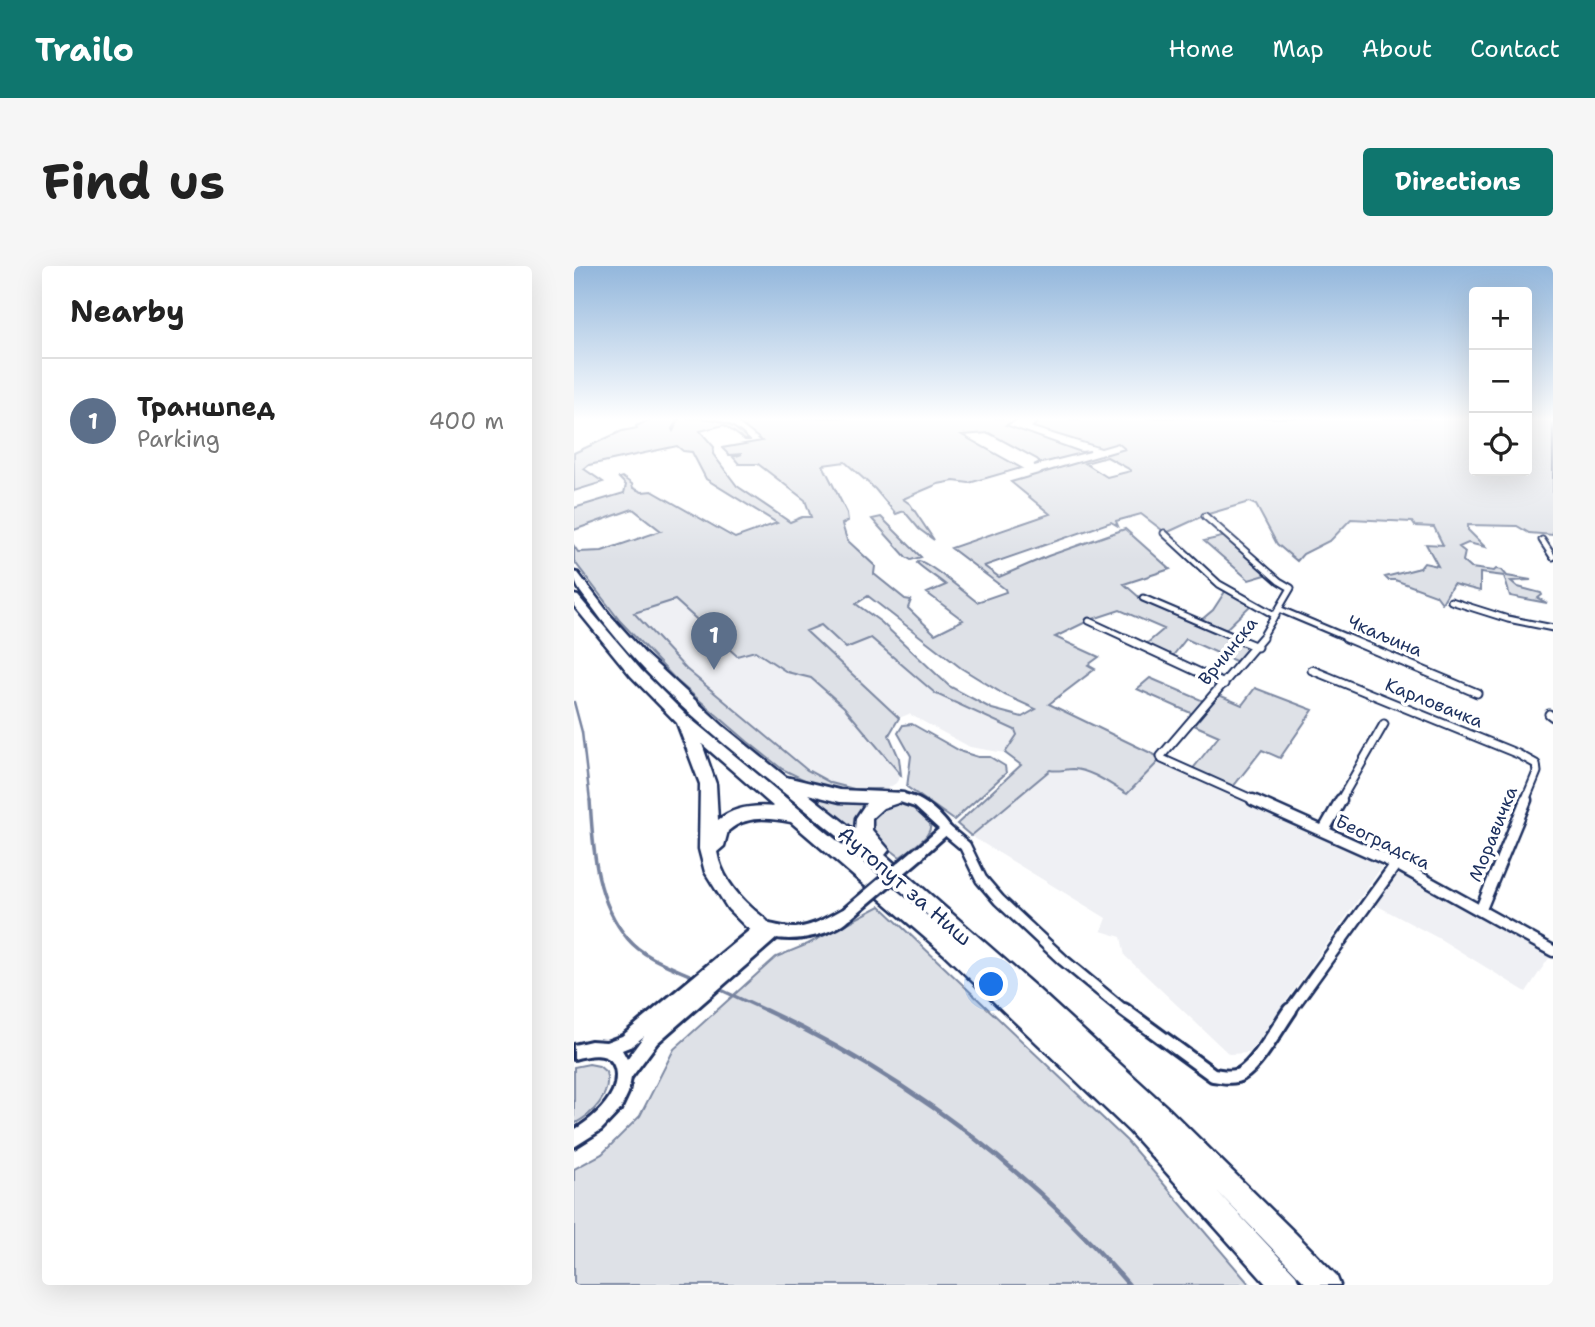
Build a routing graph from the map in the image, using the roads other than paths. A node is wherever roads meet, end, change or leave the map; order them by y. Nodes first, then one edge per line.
1 (1205, 516) dead end
2 (1164, 533) dead end
3 (1542, 540) dead end
4 (1553, 557) edge
5 (574, 575) edge
6 (574, 598) edge
7 (1143, 598) dead end
8 (1451, 601) dead end
9 (1278, 613) junction
10 (1089, 621) dead end
11 (1553, 628) edge
12 (1257, 647) junction
13 (1312, 670) dead end
14 (1224, 684) junction
15 (1477, 693) dead end
16 (681, 718) junction
17 (1384, 724) dead end
18 (1538, 772) joint
19 (1192, 775) joint
20 (781, 781) junction
21 (898, 797) junction
22 (797, 816) junction
23 (947, 830) junction
24 (1324, 830) junction
25 (1395, 864) junction
26 (1480, 909) junction
27 (948, 923) junction
28 (765, 928) junction
29 (1553, 951) edge
30 (675, 1011) junction
31 (607, 1049) junction
32 (575, 1050) edge
33 (624, 1075) junction
34 (574, 1139) edge
35 (1286, 1285) edge
36 (1326, 1285) edge

1 - 9 street, Врчинска
2 - 9 street, Чкаљина
3 - 4 street
5 - 20 highway, Аутопут за Ниш
6 - 16 highway, Аутопут за Ниш
7 - 12 street
8 - 11 street
9 - 12 street, Врчинска
9 - 15 street, Чкаљина
10 - 14 street
12 - 14 street, Врчинска
13 - 18 street, Карловачка
14 - 19 street, Врчинска
16 - 22 highway, Аутопут за Ниш
16 - 28 highway
17 - 24 street
18 - 26 street, Моравичка
19 - 24 street, Београдска
20 - 21 highway
20 - 27 highway, Аутопут за Ниш
21 - 23 street
21 - 27 highway
22 - 28 highway
22 - 35 highway, Аутопут за Ниш
23 - 25 street
23 - 28 street, bridge
24 - 25 street, Београдска
25 - 26 street, Београдска
26 - 29 street, Београдска
27 - 36 highway, Аутопут за Ниш
28 - 30 street
30 - 31 street
30 - 33 street
31 - 32 street
31 - 33 street
33 - 34 street

